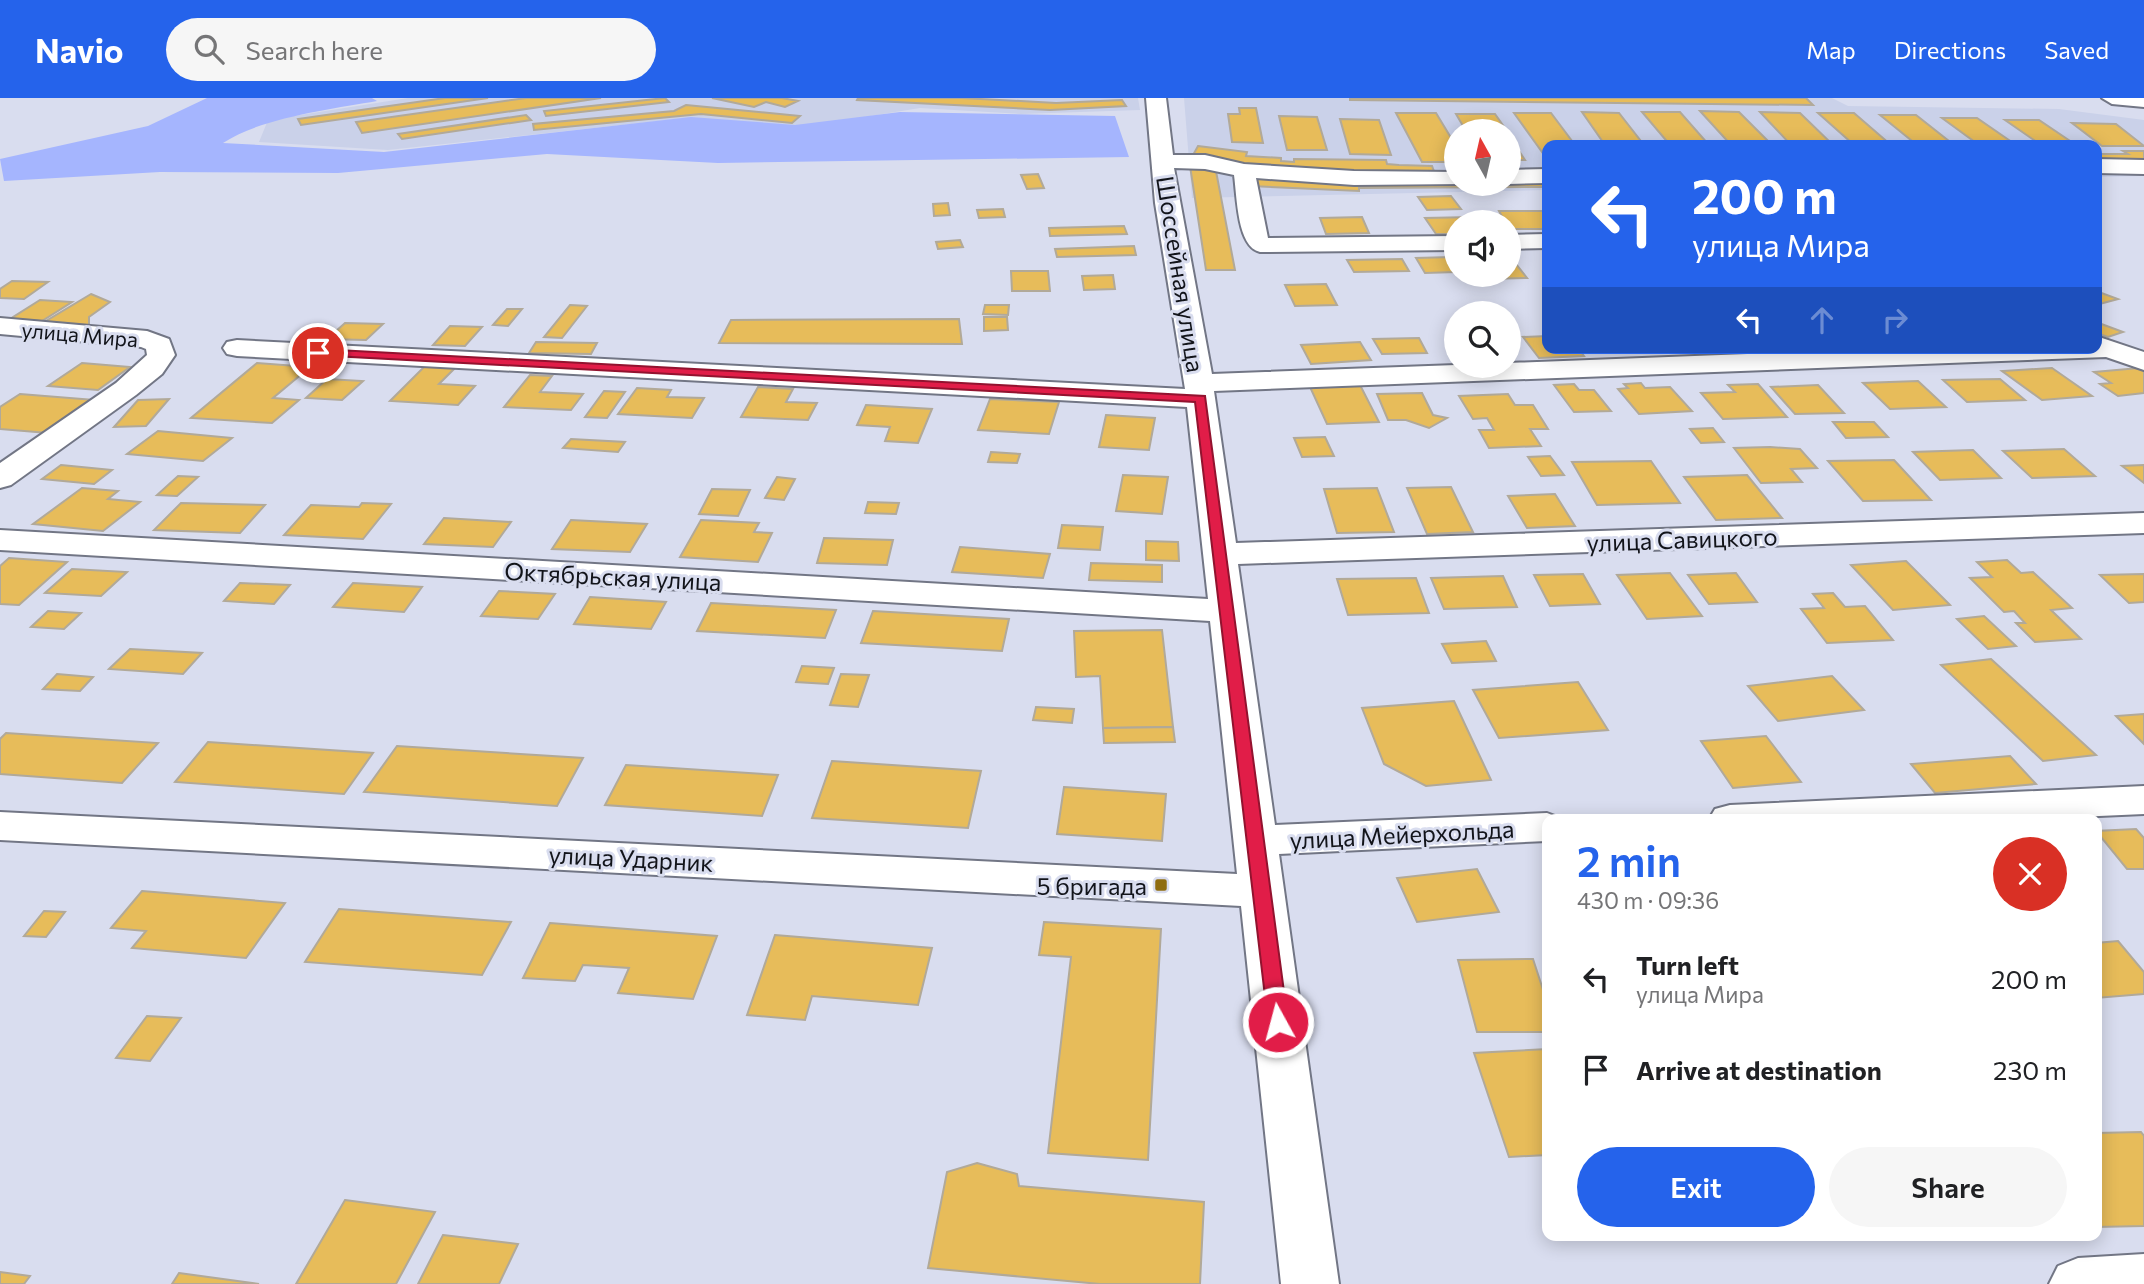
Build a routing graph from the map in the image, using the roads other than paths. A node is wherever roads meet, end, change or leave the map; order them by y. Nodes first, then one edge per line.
1 (1156, 98) edge
2 (2112, 98) edge
3 (2144, 101) edge
4 (1162, 161) junction
5 (2102, 166) edge
6 (2144, 167) edge
7 (1244, 171) junction
8 (1542, 176) edge
9 (1521, 177) edge
10 (1444, 178) edge
11 (1542, 241) edge
12 (1521, 242) edge
13 (1444, 243) edge
14 (0, 326) edge
15 (2103, 346) edge
16 (237, 348) dead end
17 (1942, 354) edge
18 (2144, 362) edge
19 (1200, 391) junction
20 (0, 444) edge
21 (40, 449) junction
22 (0, 478) edge
23 (2144, 523) edge
24 (0, 540) edge
25 (1220, 554) junction
26 (1226, 611) junction
27 (2144, 800) edge
28 (1839, 814) edge
29 (0, 826) edge
30 (1542, 827) edge
31 (1257, 841) junction
32 (1262, 891) junction
33 (2144, 1280) edge
34 (1310, 1284) edge
35 (2078, 1284) edge

1 - 4 street, Шоссейная улица
2 - 3 street
4 - 7 street
4 - 19 street, Шоссейная улица
5 - 6 street
7 - 10 street
7 - 13 street
8 - 9 street
11 - 12 street
14 - 21 street, улица Мира
15 - 18 street
16 - 19 street
17 - 19 street
19 - 25 street, Шоссейная улица
20 - 21 street
21 - 22 street
23 - 25 street, улица Савицкого
24 - 26 street, Октябрьская улица
25 - 26 street, Шоссейная улица
26 - 31 street, Шоссейная улица
27 - 28 street
29 - 32 street, улица Ударник
30 - 31 street, улица Мейерхольда
31 - 32 street, Шоссейная улица
32 - 34 street, Шоссейная улица
33 - 35 street

